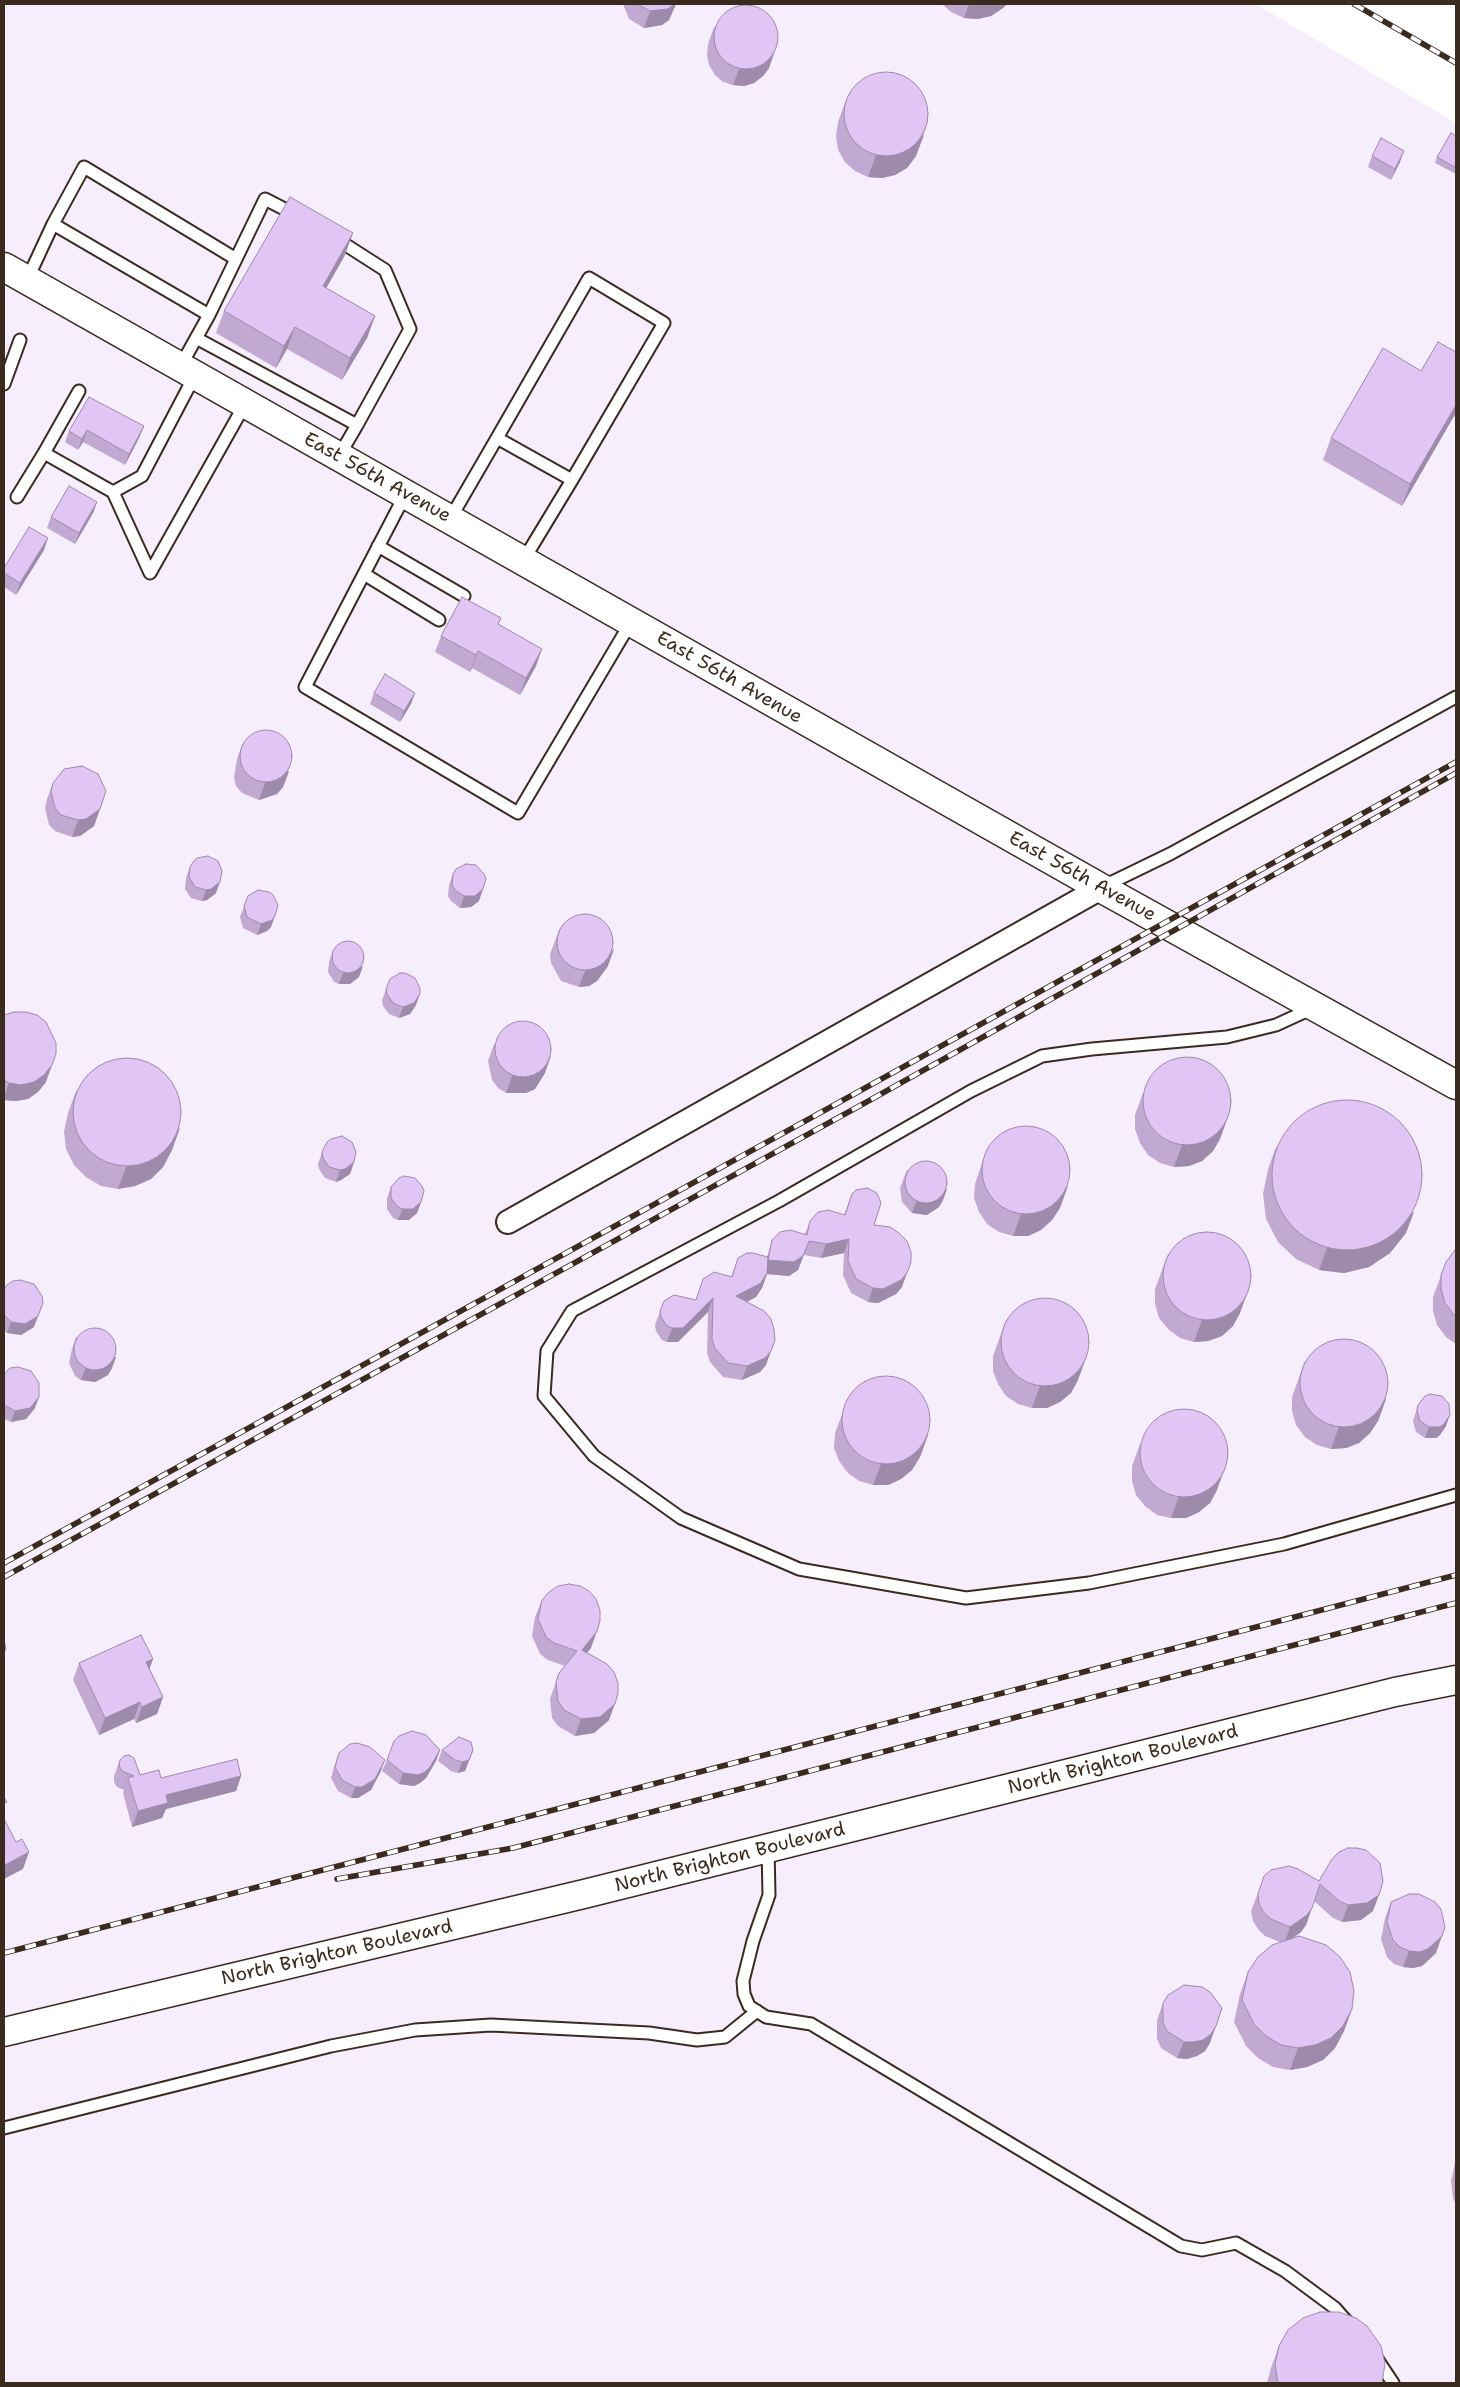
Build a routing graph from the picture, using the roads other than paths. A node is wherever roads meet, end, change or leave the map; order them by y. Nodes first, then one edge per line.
1 (310, 222) edge
2 (53, 224) junction
3 (326, 232) edge
4 (236, 258) junction
5 (15, 274) edge
6 (209, 315) junction
7 (196, 338) junction
8 (20, 340) dead end
9 (187, 371) junction
10 (4, 384) edge
11 (79, 391) dead end
12 (245, 404) junction
13 (357, 425) junction
14 (497, 438) junction
15 (44, 453) junction
16 (339, 457) junction
17 (572, 480) junction
18 (113, 492) junction
19 (405, 495) junction
20 (17, 497) dead end
21 (450, 520) junction
22 (378, 546) junction
23 (523, 562) junction
24 (364, 574) junction
25 (464, 596) edge
26 (439, 620) dead end
27 (631, 622) junction
28 (1456, 698) edge
29 (1100, 888) junction
30 (1315, 1007) junction
31 (1456, 1085) edge
32 (508, 1222) dead end
33 (1456, 1495) edge
34 (1456, 1680) edge
35 (768, 1848) junction
36 (757, 2011) junction
37 (4, 2032) edge
38 (4, 2128) edge
39 (1354, 2330) edge
40 (1366, 2345) edge
41 (1393, 2383) edge

1 - 4 lane
2 - 4 lane
2 - 5 lane
2 - 6 lane
3 - 13 lane
4 - 6 lane
5 - 9 main road, East 56th Avenue
6 - 7 lane
7 - 9 lane
7 - 13 lane
8 - 10 lane
9 - 12 main road, East 56th Avenue
9 - 18 lane
11 - 15 lane
12 - 16 main road, East 56th Avenue
12 - 18 lane
13 - 16 lane
14 - 17 lane
14 - 17 lane
14 - 21 lane
15 - 18 lane
15 - 20 lane
16 - 19 main road, East 56th Avenue
17 - 23 lane
19 - 21 main road, East 56th Avenue
19 - 22 lane
21 - 23 main road, East 56th Avenue
22 - 24 lane
22 - 25 lane
23 - 27 main road, East 56th Avenue
24 - 26 lane
24 - 27 lane
27 - 29 main road, East 56th Avenue
28 - 29 lane
29 - 30 main road, East 56th Avenue
29 - 32 street
30 - 31 main road, East 56th Avenue
30 - 33 lane
34 - 35 main road, North Brighton Boulevard
35 - 36 lane
35 - 37 main road, North Brighton Boulevard
36 - 38 lane
36 - 39 lane
40 - 41 lane

